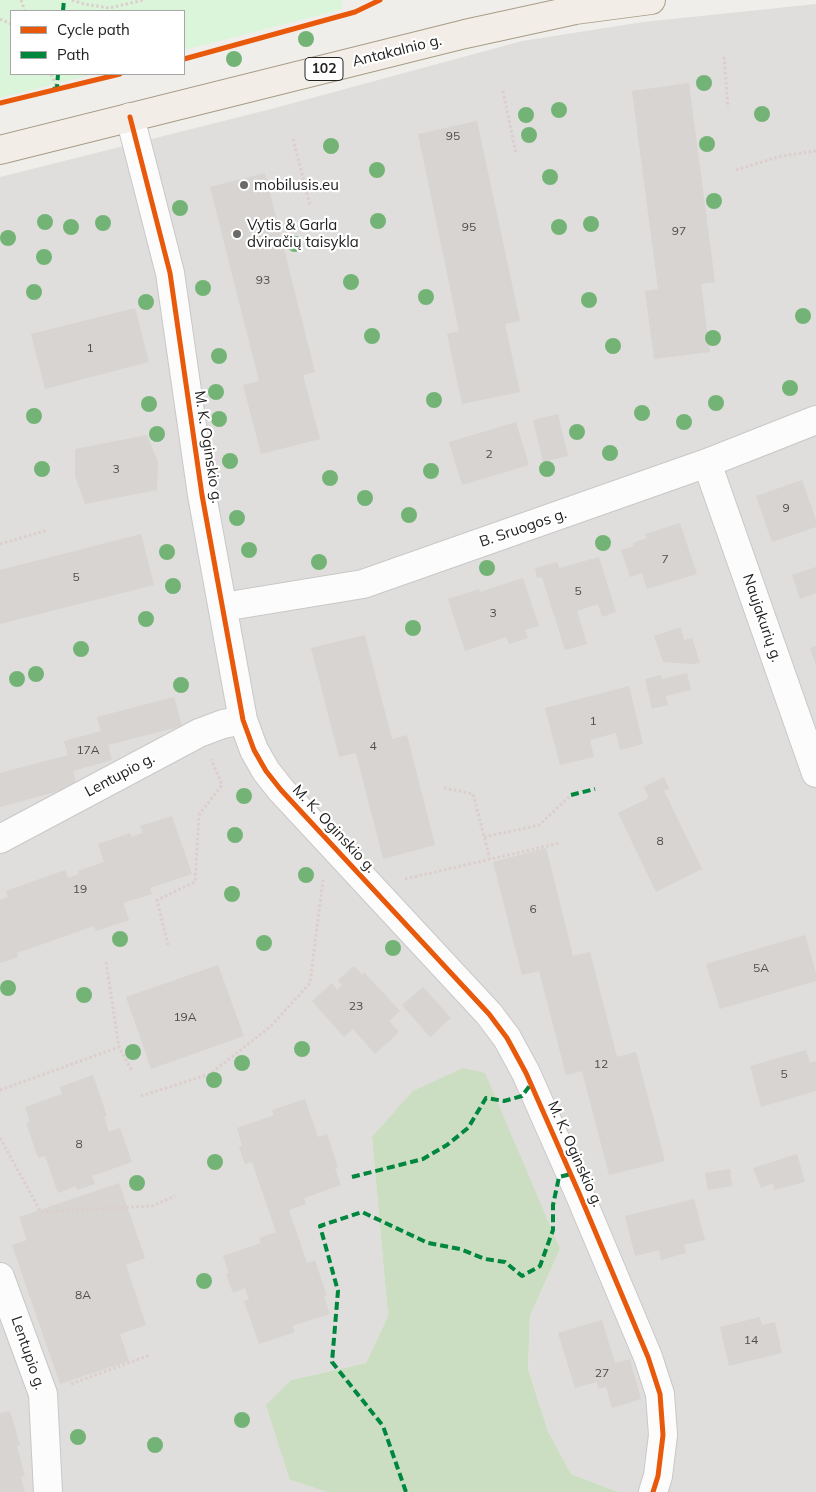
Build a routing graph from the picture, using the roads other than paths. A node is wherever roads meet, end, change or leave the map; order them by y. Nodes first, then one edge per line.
1 (651, 0) edge
2 (130, 117) junction
3 (0, 150) edge
4 (816, 420) edge
5 (707, 463) junction
6 (222, 607) junction
7 (243, 720) junction
8 (816, 773) edge
9 (0, 839) edge
10 (0, 1277) edge
11 (48, 1492) edge
12 (653, 1492) edge

1 - 2 main road, Antakalnio g. / 102
2 - 3 main road, Antakalnio g. / 102
2 - 6 street, M. K. Oginskio g.
4 - 5 street, B. Sruogos g.
5 - 6 street, B. Sruogos g.
5 - 8 street, Naujakurių g.
6 - 7 street, M. K. Oginskio g.
7 - 9 street, Lentupio g.
7 - 12 street, M. K. Oginskio g.
10 - 11 street, Lentupio g.

